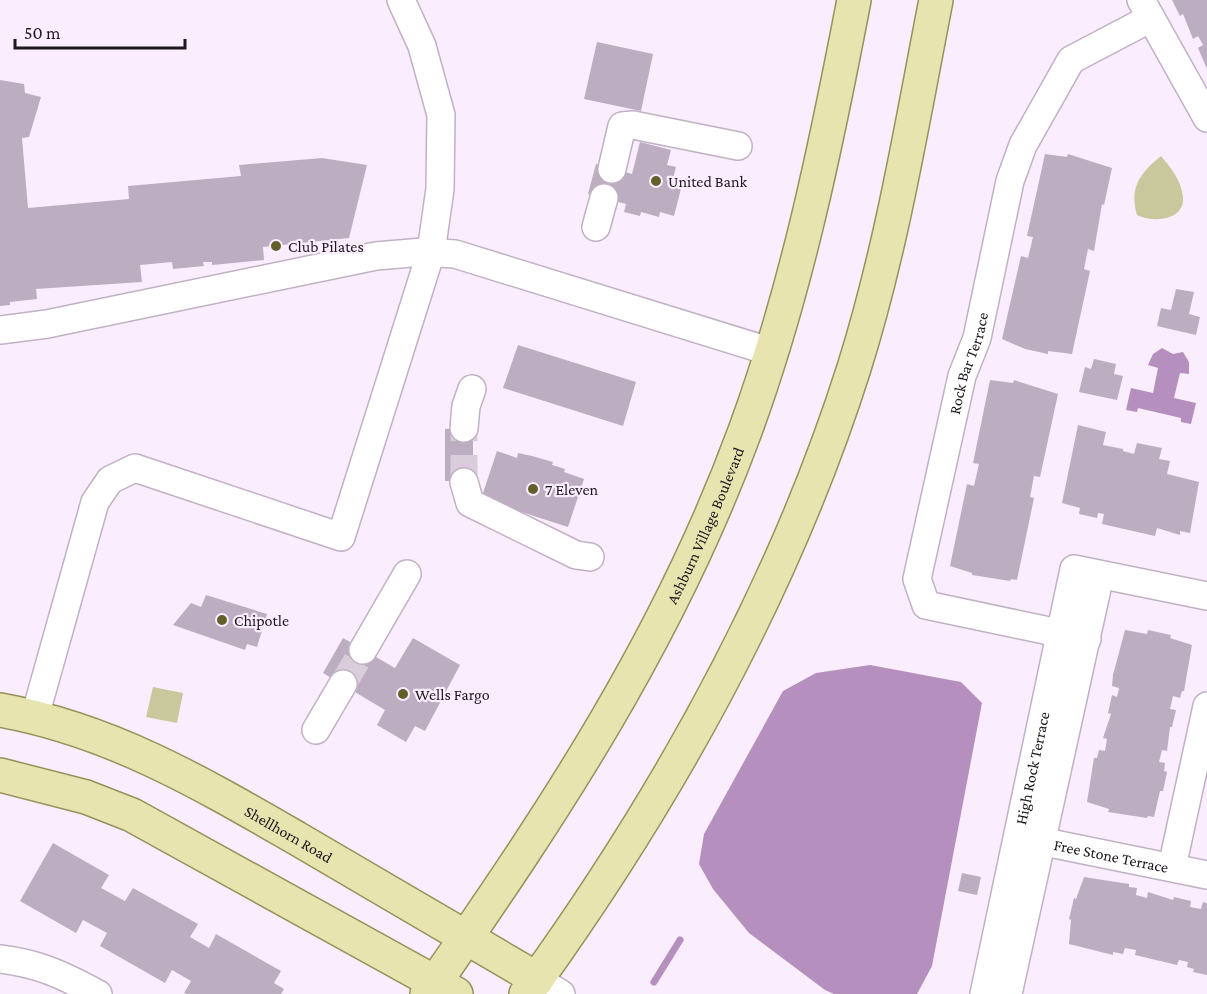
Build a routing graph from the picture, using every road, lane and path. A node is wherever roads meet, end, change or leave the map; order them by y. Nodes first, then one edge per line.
1 (401, 0) edge
2 (854, 0) edge
3 (936, 0) edge
4 (1146, 9) edge
5 (1207, 118) edge
6 (738, 146) dead end
7 (612, 169) dead end
8 (604, 198) dead end
9 (596, 227) dead end
10 (431, 252) junction
11 (0, 330) edge
12 (772, 352) junction
13 (472, 389) dead end
14 (464, 428) tunnel mouth
15 (464, 482) tunnel mouth
16 (590, 557) dead end
17 (407, 574) dead end
18 (1207, 596) edge
19 (1074, 636) junction
20 (363, 650) tunnel mouth
21 (343, 684) tunnel mouth
22 (1207, 706) edge
23 (0, 710) edge
24 (35, 716) junction
25 (316, 730) dead end
26 (0, 775) edge
27 (1030, 839) junction
28 (1172, 867) junction
29 (1207, 874) edge
30 (466, 938) junction
31 (0, 959) edge
32 (541, 989) edge
33 (439, 990) edge
34 (98, 994) edge
35 (984, 994) edge
36 (1008, 994) edge

1 - 10 street
2 - 12 main road, Ashburn Village Boulevard
3 - 32 main road
4 - 5 street
4 - 19 street, Rock Bar Terrace
6 - 7 street
8 - 9 street
10 - 11 street
10 - 12 street
10 - 24 street
12 - 30 main road, Ashburn Village Boulevard
13 - 14 street
15 - 16 street
17 - 20 street
18 - 19 street, High Rock Terrace
19 - 27 street, High Rock Terrace
21 - 25 street
22 - 28 street
23 - 24 main road, Shellhorn Road
24 - 30 main road, Shellhorn Road
26 - 33 main road
27 - 28 street, Free Stone Terrace
27 - 35 street, High Rock Terrace
27 - 36 street, High Rock Terrace
28 - 29 street, Free Stone Terrace
30 - 32 main road, Shellhorn Road
30 - 33 main road, Ashburn Village Boulevard
31 - 34 street

